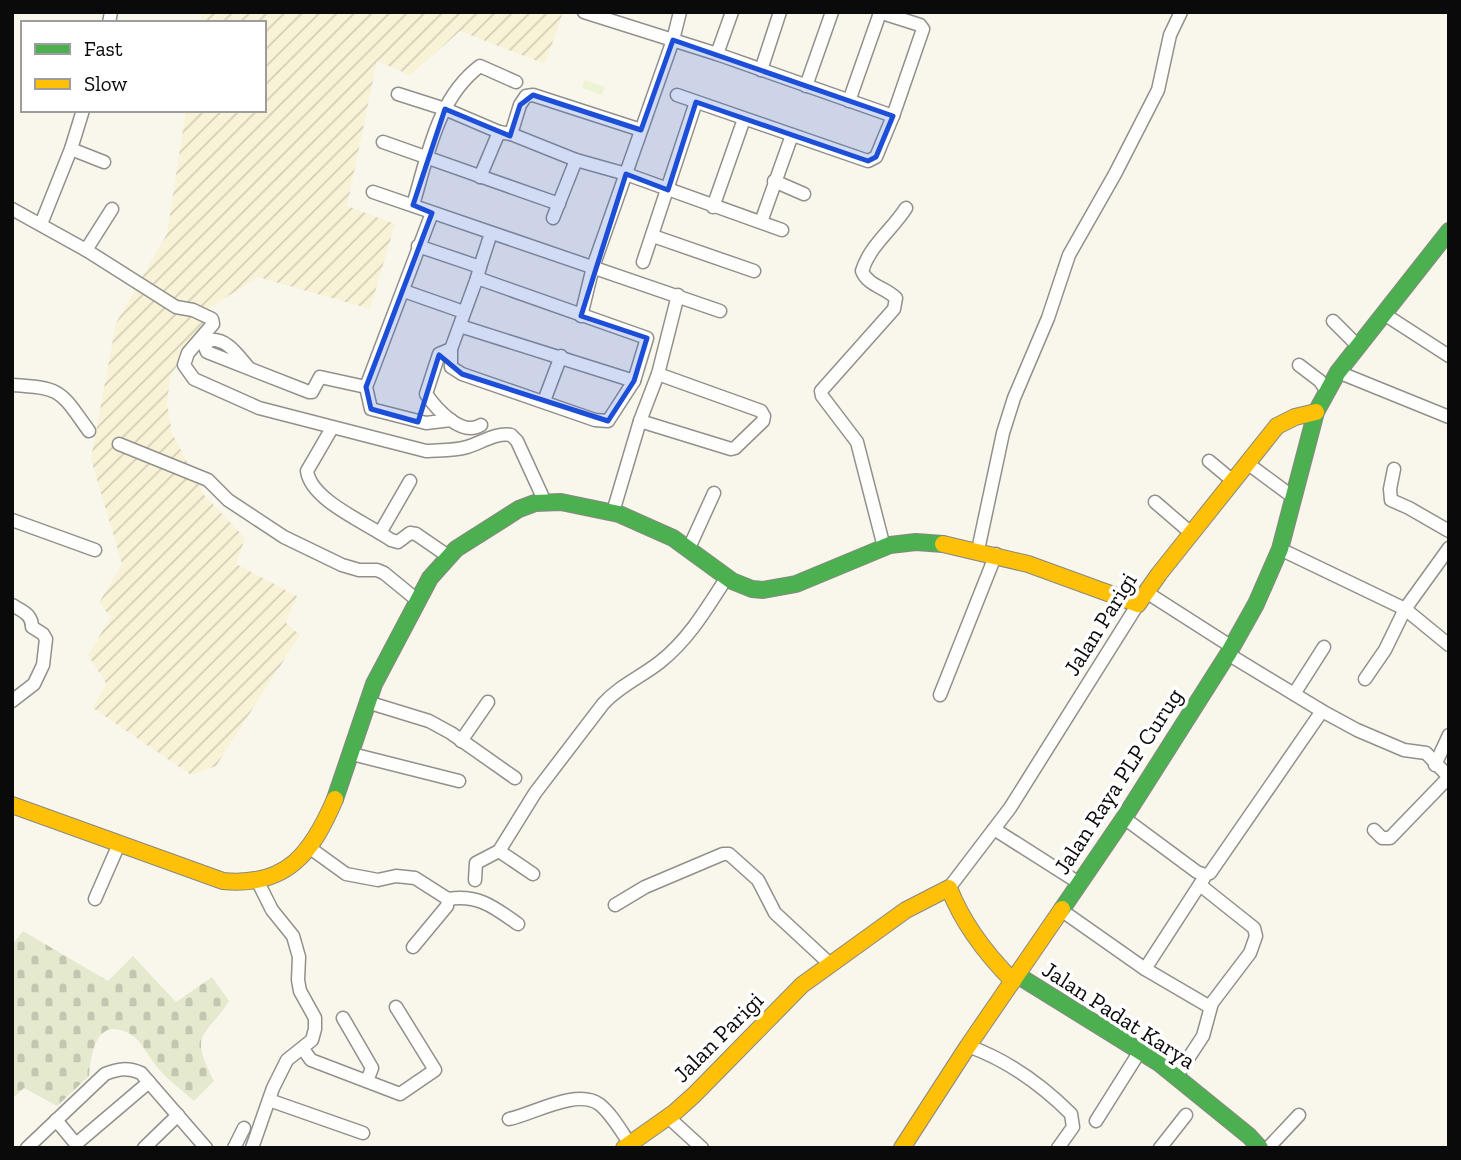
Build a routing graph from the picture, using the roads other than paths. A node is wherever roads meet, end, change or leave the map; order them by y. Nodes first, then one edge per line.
1 (584, 12) edge
2 (680, 12) edge
3 (732, 12) edge
4 (780, 12) edge
5 (832, 12) edge
6 (1181, 12) edge
7 (879, 13) edge
8 (673, 40) junction
9 (717, 54) junction
10 (761, 70) junction
11 (516, 82) dead end
12 (806, 86) junction
13 (398, 94) dead end
14 (677, 95) dead end
15 (849, 101) junction
16 (696, 102) junction
17 (444, 109) junction
18 (82, 112) edge
19 (893, 116) junction
20 (744, 119) junction
21 (641, 130) junction
22 (505, 133) junction
23 (792, 135) junction
24 (383, 142) dead end
25 (71, 149) junction
26 (428, 158) junction
27 (576, 160) junction
28 (104, 162) dead end
29 (626, 174) junction
30 (481, 177) junction
31 (774, 181) junction
32 (668, 190) junction
33 (373, 192) dead end
34 (804, 194) dead end
35 (559, 204) junction
36 (414, 205) junction
37 (713, 207) junction
38 (906, 208) dead end
39 (112, 209) dead end
40 (15, 211) edge
41 (432, 213) junction
42 (553, 218) dead end
43 (761, 222) junction
44 (41, 224) junction
45 (12, 225) edge
46 (782, 230) dead end
47 (1449, 231) edge
48 (491, 233) junction
49 (653, 236) junction
50 (418, 246) junction
51 (86, 250) junction
52 (643, 262) dead end
53 (593, 267) junction
54 (754, 271) dead end
55 (479, 273) junction
56 (404, 291) junction
57 (678, 295) junction
58 (458, 310) dead end
59 (720, 311) dead end
60 (1384, 314) junction
61 (581, 316) junction
62 (1333, 321) dead end
63 (460, 326) junction
64 (1358, 346) junction
65 (451, 349) junction
66 (561, 356) junction
67 (1449, 356) edge
68 (1299, 365) dead end
69 (249, 368) dead end
70 (1338, 372) junction
71 (658, 374) junction
72 (634, 381) junction
73 (12, 385) edge
74 (366, 387) junction
75 (1327, 392) junction
76 (426, 394) junction
77 (544, 401) junction
78 (1316, 412) junction
79 (1449, 418) edge
80 (451, 420) junction
81 (640, 421) junction
82 (418, 422) junction
83 (481, 425) dead end
84 (331, 428) junction
85 (89, 431) dead end
86 (119, 444) dead end
87 (1209, 461) dead end
88 (1247, 463) junction
89 (1394, 469) dead end
90 (411, 481) dead end
91 (1233, 481) junction
92 (714, 493) dead end
93 (1293, 497) junction
94 (545, 502) junction
95 (1155, 502) dead end
96 (613, 512) junction
97 (12, 520) edge
98 (1449, 531) edge
99 (380, 533) junction
100 (1191, 533) junction
101 (884, 547) junction
102 (690, 548) junction
103 (1449, 548) edge
104 (1280, 549) junction
105 (95, 550) dead end
106 (978, 550) junction
107 (996, 554) junction
108 (448, 556) junction
109 (727, 577) junction
110 (1142, 598) junction
111 (417, 600) junction
112 (12, 605) edge
113 (1405, 608) junction
114 (1449, 645) edge
115 (1324, 647) dead end
116 (1230, 650) junction
117 (1365, 680) dead end
118 (1294, 694) junction
119 (940, 695) dead end
120 (12, 701) edge
121 (368, 702) junction
122 (488, 702) dead end
123 (1322, 711) junction
124 (1449, 735) edge
125 (461, 741) junction
126 (352, 754) junction
127 (1435, 765) junction
128 (1449, 777) edge
129 (515, 778) dead end
130 (458, 781) dead end
131 (12, 805) edge
132 (1124, 818) junction
133 (994, 829) junction
134 (1374, 830) dead end
135 (118, 844) junction
136 (310, 848) junction
137 (499, 851) junction
138 (533, 874) dead end
139 (257, 880) junction
140 (475, 880) dead end
141 (1203, 880) junction
142 (1079, 883) junction
143 (949, 888) junction
144 (95, 899) dead end
145 (448, 900) junction
146 (615, 905) dead end
147 (1061, 910) junction
148 (518, 923) dead end
149 (413, 947) dead end
150 (830, 964) junction
151 (1145, 968) junction
152 (1015, 978) junction
153 (396, 1007) dead end
154 (1210, 1007) junction
155 (343, 1018) dead end
156 (968, 1046) junction
157 (303, 1049) junction
158 (1140, 1051) junction
159 (1176, 1077) junction
160 (367, 1081) junction
161 (149, 1082) junction
162 (269, 1100) junction
163 (178, 1115) junction
164 (1186, 1115) dead end
165 (1299, 1115) dead end
166 (668, 1117) junction
167 (509, 1119) dead end
168 (56, 1120) junction
169 (1096, 1121) dead end
170 (244, 1128) dead end
171 (363, 1133) dead end
172 (74, 1146) edge
173 (627, 1146) edge
174 (27, 1148) edge
175 (144, 1148) edge
176 (206, 1148) edge
177 (234, 1148) edge
178 (252, 1148) edge
179 (702, 1148) edge
180 (902, 1148) edge
181 (1058, 1148) edge
182 (1160, 1148) edge
183 (1260, 1148) edge
184 (1268, 1148) edge

1 - 8 street
2 - 8 street
3 - 9 street
4 - 10 street
5 - 12 street
6 - 106 street
7 - 15 street
7 - 19 street
8 - 9 street
8 - 21 street
9 - 10 street
10 - 12 street
11 - 17 street
12 - 15 street
13 - 17 street
14 - 16 street
15 - 19 street
16 - 20 street
16 - 32 street
17 - 22 street
17 - 26 street
18 - 25 street
19 - 23 street
20 - 23 street
20 - 37 street
21 - 22 street
21 - 29 street
22 - 27 street
22 - 30 street
23 - 31 street
24 - 26 street
25 - 28 street
25 - 44 street
26 - 30 street
26 - 36 street
27 - 29 street
27 - 35 street
29 - 32 street
29 - 53 street
30 - 35 street
31 - 34 street
31 - 43 street
32 - 37 street
32 - 49 street
33 - 36 street
35 - 42 street
36 - 41 street
37 - 43 street
38 - 101 street
39 - 51 street
40 - 44 street
40 - 45 street
41 - 48 street
41 - 50 street
43 - 46 street
44 - 51 street
47 - 60 street, Jalan Raya PLP Curug
48 - 53 street
48 - 55 street
49 - 52 street
49 - 54 street
50 - 55 street
50 - 56 street
51 - 84 street
53 - 57 street
53 - 61 street
55 - 61 street
55 - 63 street
56 - 58 street
56 - 74 street
57 - 59 street
57 - 71 street
60 - 64 street, Jalan Raya PLP Curug
60 - 67 street
61 - 72 street
62 - 64 street
63 - 65 street
63 - 66 street
64 - 70 street, Jalan Raya PLP Curug
65 - 76 street
65 - 77 street
66 - 72 street
66 - 77 street
68 - 75 street
69 - 74 street
70 - 75 street, Jalan Raya PLP Curug
70 - 79 street
71 - 81 street
71 - 81 street
72 - 77 street
73 - 85 street
74 - 82 street
75 - 78 street, Jalan Raya PLP Curug
76 - 80 street
76 - 82 street
78 - 88 street, Jalan Parigi
78 - 93 street, Jalan Raya PLP Curug
80 - 82 street
80 - 83 street
81 - 96 street
84 - 94 street
84 - 99 street
86 - 111 street
87 - 91 street
88 - 91 street, Jalan Parigi
88 - 93 street
89 - 98 street
90 - 99 street
91 - 100 street, Jalan Parigi
92 - 102 street
93 - 104 street, Jalan Raya PLP Curug
94 - 96 street
94 - 108 street
95 - 100 street
96 - 102 street
97 - 105 street
99 - 108 street
100 - 110 street, Jalan Parigi
101 - 106 street
101 - 109 street
102 - 109 street
103 - 113 street
104 - 113 street
104 - 116 street, Jalan Raya PLP Curug
106 - 107 street
107 - 110 street
107 - 119 street
108 - 111 street
109 - 137 street
110 - 116 street
110 - 133 street, Jalan Parigi
111 - 121 street
112 - 120 street
113 - 114 street
113 - 117 street
115 - 118 street
116 - 118 street
116 - 132 street, Jalan Raya PLP Curug
118 - 123 street
121 - 125 street
121 - 126 street
122 - 125 street
123 - 127 street
123 - 141 street
124 - 127 street
125 - 129 street
126 - 130 street
126 - 136 street
127 - 128 street
128 - 134 street
131 - 135 street
132 - 141 street
132 - 142 street, Jalan Raya PLP Curug
133 - 142 street
133 - 143 street, Jalan Parigi
135 - 139 street
135 - 144 street
136 - 139 street
136 - 145 street
137 - 138 street
137 - 140 street
139 - 157 street
141 - 151 street
141 - 154 street
142 - 147 street, Jalan Raya PLP Curug
143 - 150 street, Jalan Parigi
143 - 152 street
145 - 148 street
145 - 149 street
146 - 150 street
147 - 151 street
147 - 152 street, Jalan Raya PLP Curug
150 - 166 street, Jalan Parigi
151 - 154 street
152 - 156 street, Jalan Raya PLP Curug
152 - 158 street, Jalan Padat Karya
153 - 160 street
154 - 159 street
155 - 160 street
156 - 180 street, Jalan Raya PLP Curug
156 - 181 street
157 - 160 street
157 - 162 street
158 - 159 street, Jalan Padat Karya
158 - 169 street
159 - 183 street, Jalan Padat Karya
161 - 163 street
161 - 168 street
161 - 172 street
162 - 171 street
162 - 178 street
163 - 175 street
163 - 176 street
164 - 182 street
165 - 184 street
166 - 173 street, Jalan Parigi
166 - 179 street
167 - 173 street
168 - 172 street
168 - 174 street
170 - 177 street

